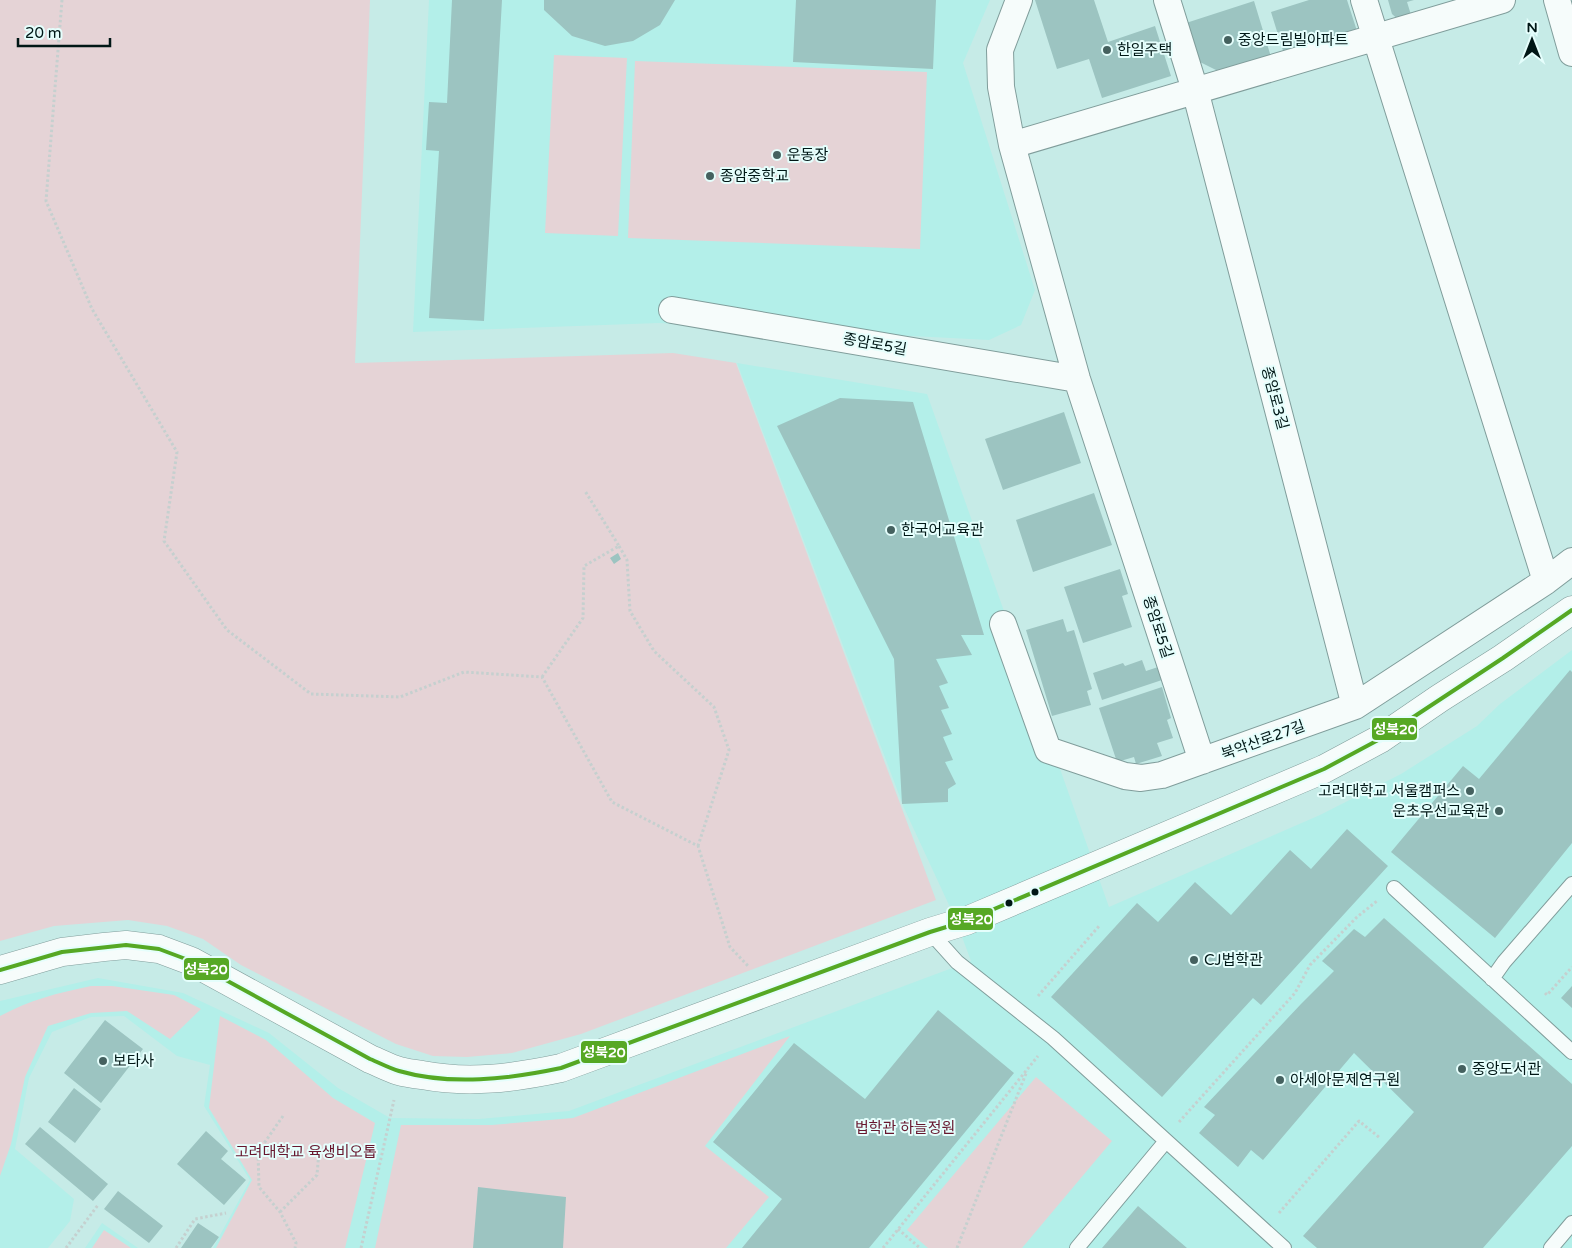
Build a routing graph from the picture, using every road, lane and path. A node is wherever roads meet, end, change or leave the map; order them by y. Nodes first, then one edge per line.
1 (62, 0) edge
2 (1019, 0) edge
3 (1166, 0) edge
4 (1364, 0) edge
5 (1502, 0) edge
6 (1558, 0) edge
7 (1376, 37) junction
8 (1572, 53) edge
9 (1195, 90) junction
10 (1012, 145) junction
11 (672, 310) dead end
12 (1077, 379) junction
13 (585, 491) dead end
14 (619, 546) junction
15 (1572, 561) edge
16 (1546, 581) junction
17 (1572, 610) edge
18 (1003, 624) dead end
19 (542, 677) junction
20 (1355, 706) junction
21 (1202, 761) junction
22 (698, 846) junction
23 (1572, 884) edge
24 (1394, 888) joint
25 (1100, 925) dead end
26 (930, 932) junction
27 (1572, 967) edge
28 (0, 970) edge
29 (1492, 979) junction
30 (772, 991) junction
31 (1547, 995) dead end
32 (1037, 997) dead end
33 (1041, 1051) dead end
34 (1572, 1052) edge
35 (1028, 1068) junction
36 (400, 1072) junction
37 (283, 1116) dead end
38 (1380, 1138) dead end
39 (1166, 1141) junction
40 (319, 1150) dead end
41 (98, 1205) dead end
42 (280, 1212) junction
43 (226, 1213) dead end
44 (1572, 1223) edge
45 (898, 1230) junction
46 (1265, 1230) junction
47 (66, 1248) edge
48 (176, 1248) edge
49 (295, 1248) edge
50 (361, 1248) edge
51 (883, 1248) edge
52 (920, 1248) edge
53 (957, 1248) edge
54 (1077, 1248) edge
55 (1284, 1248) edge
56 (1551, 1248) edge

1 - 19 path
2 - 10 street, 종암로5길
3 - 9 street, 종암로3길
4 - 7 street
5 - 7 street
6 - 8 street
7 - 9 street
7 - 16 street
9 - 10 street
9 - 20 street, 종암로3길
10 - 12 street, 종암로5길
11 - 12 street, 종암로5길
12 - 21 street, 종암로5길
13 - 14 path
14 - 19 path
14 - 22 path
15 - 16 street, 북악산로27길
16 - 20 street, 북악산로27길
17 - 26 street
18 - 21 street, 북악산로27길
19 - 22 path
20 - 21 street, 북악산로27길
22 - 30 path
23 - 29 lane
24 - 29 lane
24 - 39 path
25 - 32 path
26 - 30 street
26 - 39 lane
27 - 31 path
28 - 36 street
29 - 34 lane
30 - 36 street
33 - 35 path
35 - 45 path
35 - 53 path
36 - 50 path
37 - 42 path
38 - 46 path
39 - 46 lane
39 - 54 lane
40 - 42 path
41 - 47 path
42 - 49 path
43 - 48 path
44 - 56 lane
45 - 51 path
45 - 52 path
46 - 55 lane

